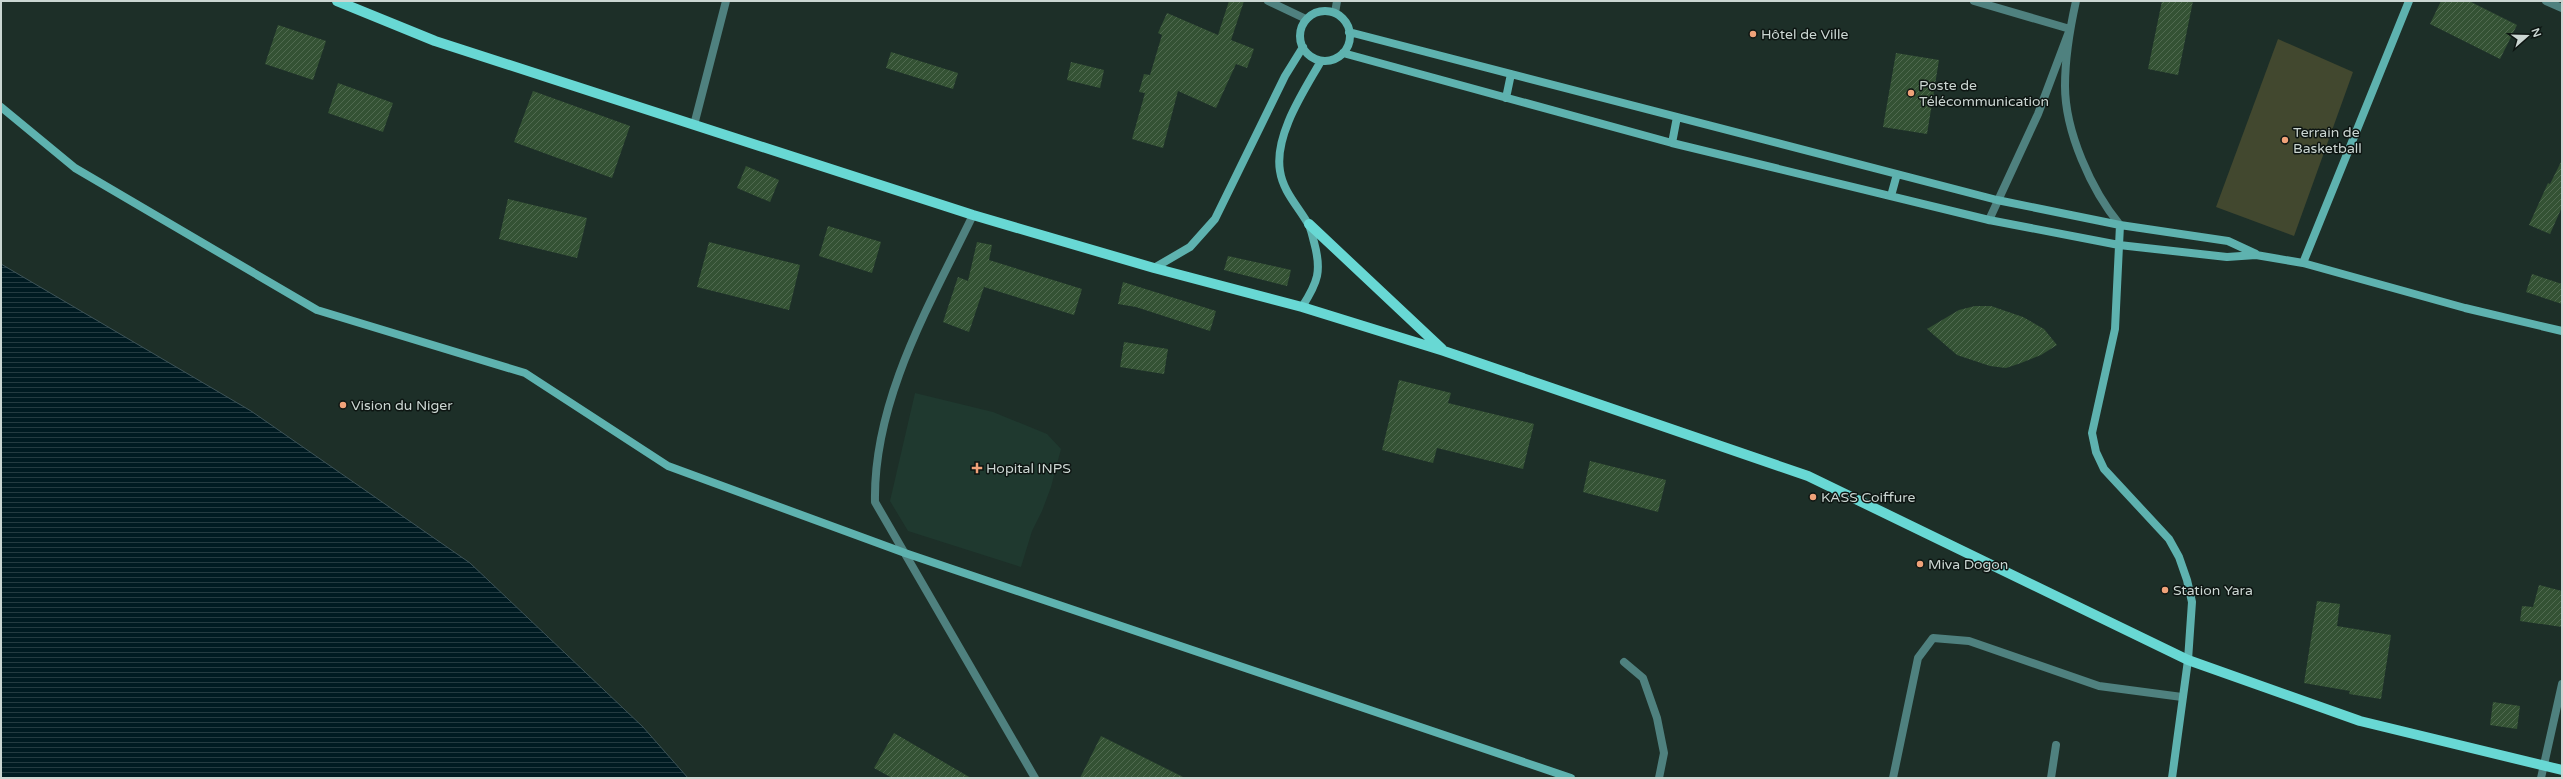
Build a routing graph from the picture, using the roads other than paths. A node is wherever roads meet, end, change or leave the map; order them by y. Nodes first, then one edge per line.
1 (337, 1) edge
2 (726, 1) edge
3 (1268, 1) edge
4 (1337, 1) edge
5 (1974, 1) edge
6 (2076, 1) edge
7 (2409, 1) edge
8 (2546, 1) edge
9 (2562, 8) edge
10 (1335, 13) junction
11 (1306, 19) junction
12 (2070, 29) junction
13 (1349, 32) junction
14 (1303, 47) junction
15 (1343, 53) junction
16 (1321, 61) junction
17 (1511, 74) junction
18 (1506, 98) junction
19 (1, 107) edge
20 (1677, 117) junction
21 (694, 125) junction
22 (1672, 142) junction
23 (1897, 174) junction
24 (1891, 196) junction
25 (1997, 200) junction
26 (973, 215) junction
27 (1989, 220) junction
28 (1309, 224) junction
29 (2120, 225) junction
30 (2119, 246) junction
31 (2256, 255) junction
32 (2303, 263) junction
33 (1154, 268) junction
34 (1302, 308) junction
35 (2562, 331) edge
36 (1444, 351) junction
37 (905, 554) junction
38 (2188, 660) junction
39 (1624, 662) dead end
40 (2562, 684) edge
41 (2182, 697) junction
42 (2056, 746) dead end
43 (2544, 765) junction
44 (2562, 770) edge
45 (1035, 778) edge
46 (1571, 778) edge
47 (1659, 778) edge
48 (1893, 778) edge
49 (2051, 778) edge
50 (2172, 778) edge
51 (2541, 778) edge

1 - 21 main road
2 - 21 street
3 - 11 street
4 - 10 street
5 - 12 street
6 - 12 street
7 - 32 street
8 - 9 street
10 - 11 street
10 - 13 street
11 - 14 street
12 - 25 street
12 - 29 street
13 - 15 street
13 - 17 street
14 - 16 street
14 - 33 street
15 - 16 street
15 - 18 street
16 - 28 street
17 - 18 street
17 - 20 street
18 - 22 street
19 - 37 street
20 - 22 street
20 - 23 street
21 - 26 main road
22 - 24 street
23 - 24 street
23 - 25 street
24 - 27 street
25 - 27 street
25 - 29 street
26 - 33 main road
26 - 37 street
27 - 30 street
28 - 34 street
28 - 36 main road
29 - 30 street
29 - 31 street
30 - 31 street
30 - 38 street
31 - 32 street
32 - 35 street
33 - 34 main road
34 - 36 main road
36 - 38 main road
37 - 45 street
37 - 46 street
38 - 41 street
38 - 43 main road
39 - 47 street
40 - 43 street
41 - 48 street
41 - 50 street
42 - 49 street
43 - 44 main road
43 - 51 street

